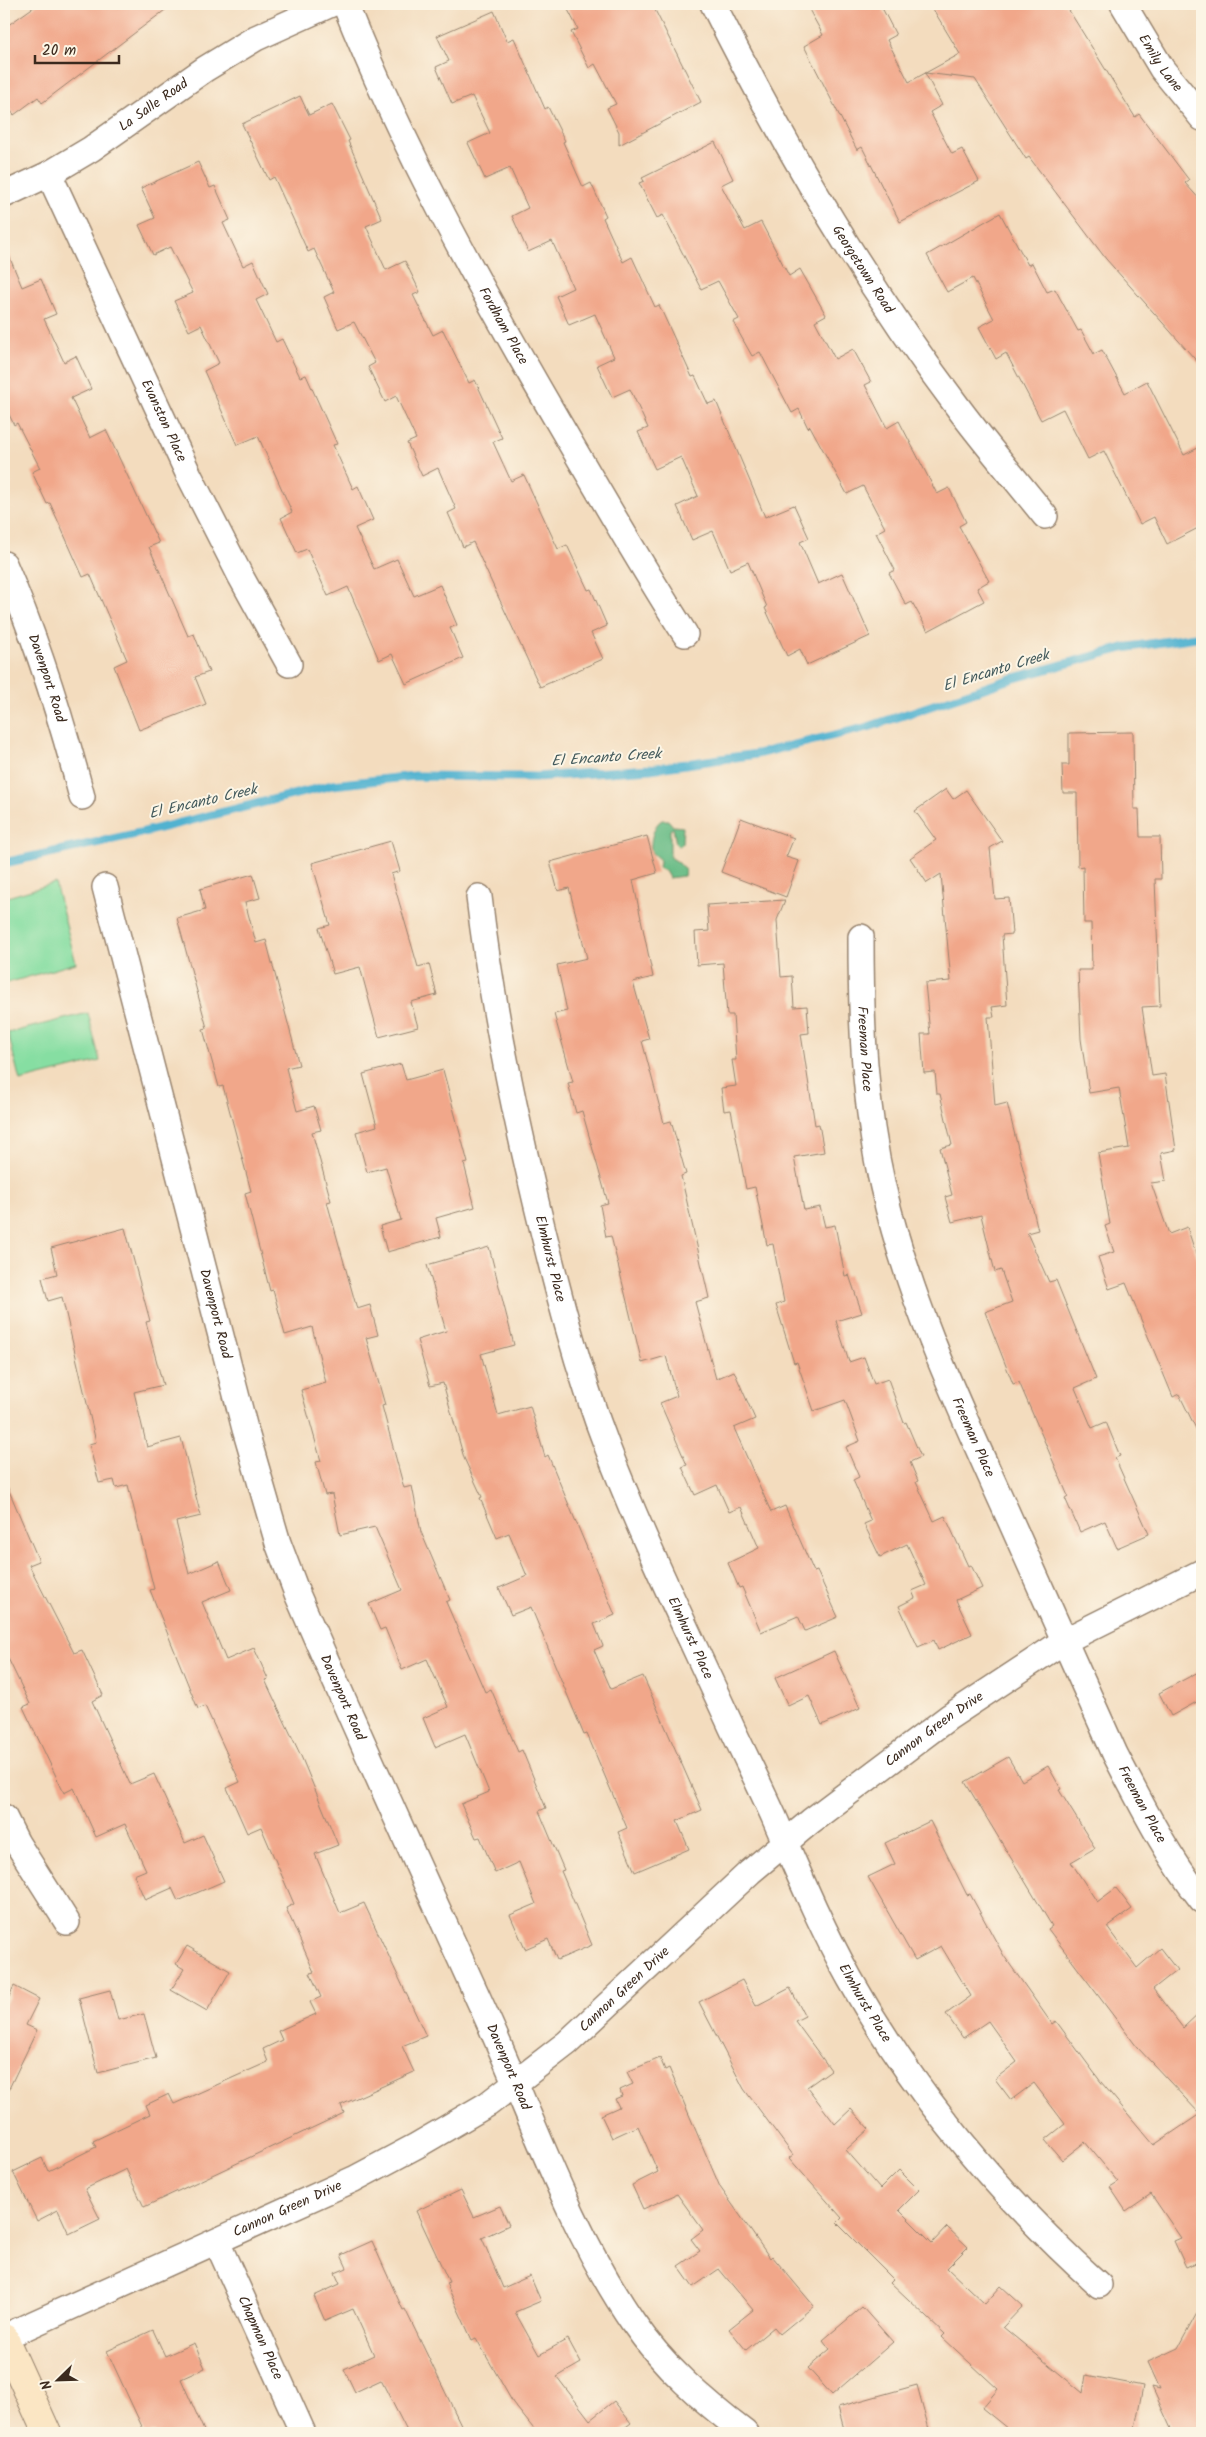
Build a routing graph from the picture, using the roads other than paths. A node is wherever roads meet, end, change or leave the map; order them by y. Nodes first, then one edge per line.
1 (331, 4) edge
2 (345, 4) edge
3 (713, 4) edge
4 (1123, 4) edge
5 (1202, 118) edge
6 (50, 174) junction
7 (4, 195) edge
8 (1045, 516) dead end
9 (4, 564) edge
10 (685, 634) dead end
11 (289, 664) dead end
12 (82, 797) dead end
13 (105, 887) dead end
14 (479, 897) dead end
15 (861, 937) dead end
16 (1202, 1572) edge
17 (1064, 1641) junction
18 (4, 1817) edge
19 (784, 1843) junction
20 (1202, 1900) edge
21 (67, 1922) dead end
22 (516, 2083) junction
23 (217, 2242) junction
24 (1100, 2285) dead end
25 (4, 2337) edge
26 (47, 2433) edge
27 (303, 2433) edge
28 (745, 2433) edge

1 - 6 street, La Salle Road
2 - 10 street, Fordham Place
3 - 8 street, Georgetown Road
4 - 5 street, Emily Lane
6 - 7 street, La Salle Road
6 - 11 street, Evanston Place
9 - 12 street, Davenport Road
13 - 22 street, Davenport Road
14 - 19 street, Elmhurst Place
15 - 17 street, Freeman Place
16 - 17 street, Cannon Green Drive
17 - 19 street, Cannon Green Drive
17 - 20 street, Freeman Place
18 - 21 street
19 - 22 street, Cannon Green Drive
19 - 24 street, Elmhurst Place
22 - 23 street, Cannon Green Drive
22 - 28 street, Davenport Road
23 - 25 street, Cannon Green Drive
23 - 27 street, Chapman Place
25 - 26 main road

